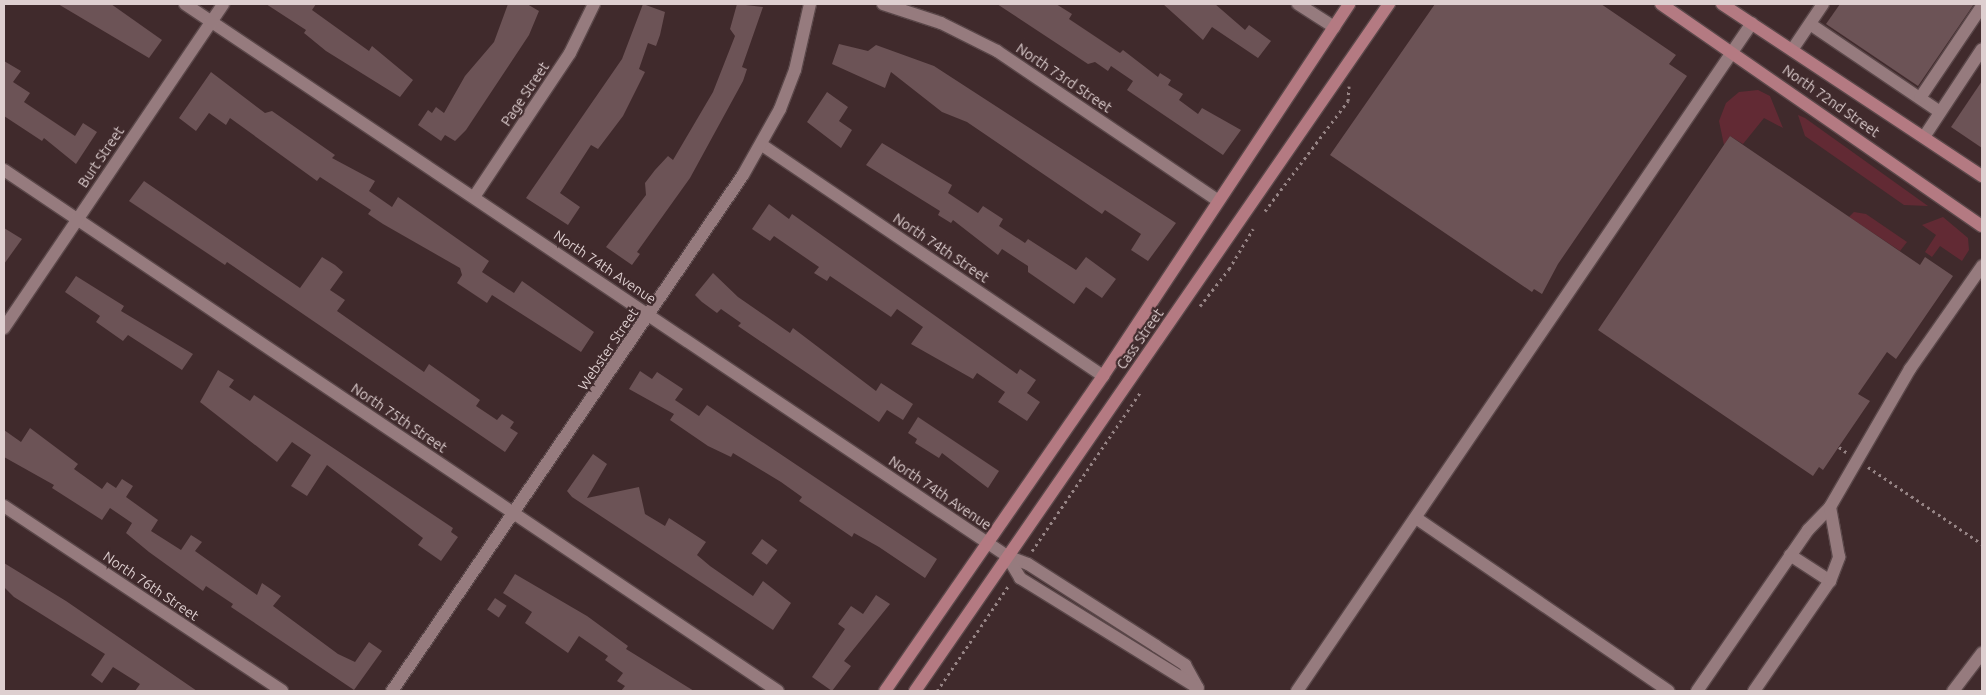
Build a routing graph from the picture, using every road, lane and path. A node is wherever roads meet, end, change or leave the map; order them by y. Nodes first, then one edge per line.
1 (185, 4) edge
2 (223, 4) edge
3 (594, 4) edge
4 (810, 4) edge
5 (883, 4) edge
6 (1298, 4) edge
7 (1349, 4) edge
8 (1389, 4) edge
9 (1661, 4) edge
10 (1823, 4) edge
11 (1730, 6) edge
12 (1982, 6) edge
13 (211, 21) junction
14 (1752, 23) junction
15 (1810, 24) junction
16 (1334, 27) junction
17 (1982, 49) edge
18 (1792, 50) junction
19 (1733, 52) junction
20 (1354, 78) dead end
21 (1920, 98) junction
22 (1940, 112) junction
23 (1924, 137) junction
24 (762, 144) junction
25 (4, 170) edge
26 (1982, 176) edge
27 (474, 197) junction
28 (1217, 200) junction
29 (1260, 218) dead end
30 (77, 219) junction
31 (1255, 225) dead end
32 (1982, 226) edge
33 (1982, 266) edge
34 (1197, 310) dead end
35 (649, 315) junction
36 (4, 328) edge
37 (1103, 376) junction
38 (1144, 386) dead end
39 (1839, 447) dead end
40 (1858, 460) junction
41 (4, 506) edge
42 (1830, 507) junction
43 (515, 513) junction
44 (1416, 518) junction
45 (988, 543) junction
46 (1982, 544) edge
47 (1790, 555) junction
48 (1007, 556) junction
49 (1021, 568) junction
50 (1830, 581) junction
51 (1982, 653) edge
52 (1201, 689) edge
53 (282, 691) edge
54 (392, 691) edge
55 (778, 691) edge
56 (885, 691) edge
57 (915, 691) edge
58 (936, 691) edge
59 (1297, 691) edge
60 (1669, 691) edge
61 (1698, 691) edge
62 (1754, 691) edge
63 (1953, 691) edge

1 - 13 street, North 74th Avenue
2 - 13 street, Burt Street
3 - 27 street, Page Street
4 - 24 street, Webster Street
5 - 28 street, North 73rd Street
6 - 16 street
7 - 16 main road, Cass Street
8 - 48 main road, Cass Street
9 - 19 main road, North 72nd Street
10 - 15 street
11 - 14 main road, North 72nd Street
12 - 21 street
13 - 27 street, North 74th Avenue
13 - 30 street, Burt Street
14 - 18 main road, North 72nd Street
14 - 19 street
15 - 18 street
15 - 21 street
16 - 28 main road, Cass Street
17 - 22 street
18 - 23 main road, North 72nd Street
19 - 32 main road, North 72nd Street
19 - 44 street
20 - 29 path
21 - 22 street
22 - 23 street
23 - 26 main road, North 72nd Street
24 - 35 street, Webster Street
24 - 37 street, North 74th Street
25 - 30 street, North 75th Street
27 - 35 street, North 74th Avenue
28 - 37 main road, Cass Street
30 - 36 street, Burt Street
30 - 43 street, North 75th Street
31 - 34 path
33 - 40 street
35 - 43 street, Webster Street
35 - 45 street, North 74th Avenue
37 - 45 main road, Cass Street
38 - 49 path
39 - 40 path
40 - 42 street
40 - 46 path
41 - 53 street, North 76th Street
42 - 47 street
42 - 50 street
43 - 54 street, Webster Street
43 - 55 street, North 75th Street
44 - 59 street
44 - 60 street
45 - 48 street, North 74th Avenue
45 - 56 main road, Cass Street
47 - 50 street
47 - 61 street
48 - 49 street
48 - 57 main road, Cass Street
49 - 52 street
49 - 58 path
50 - 62 street
51 - 63 street

